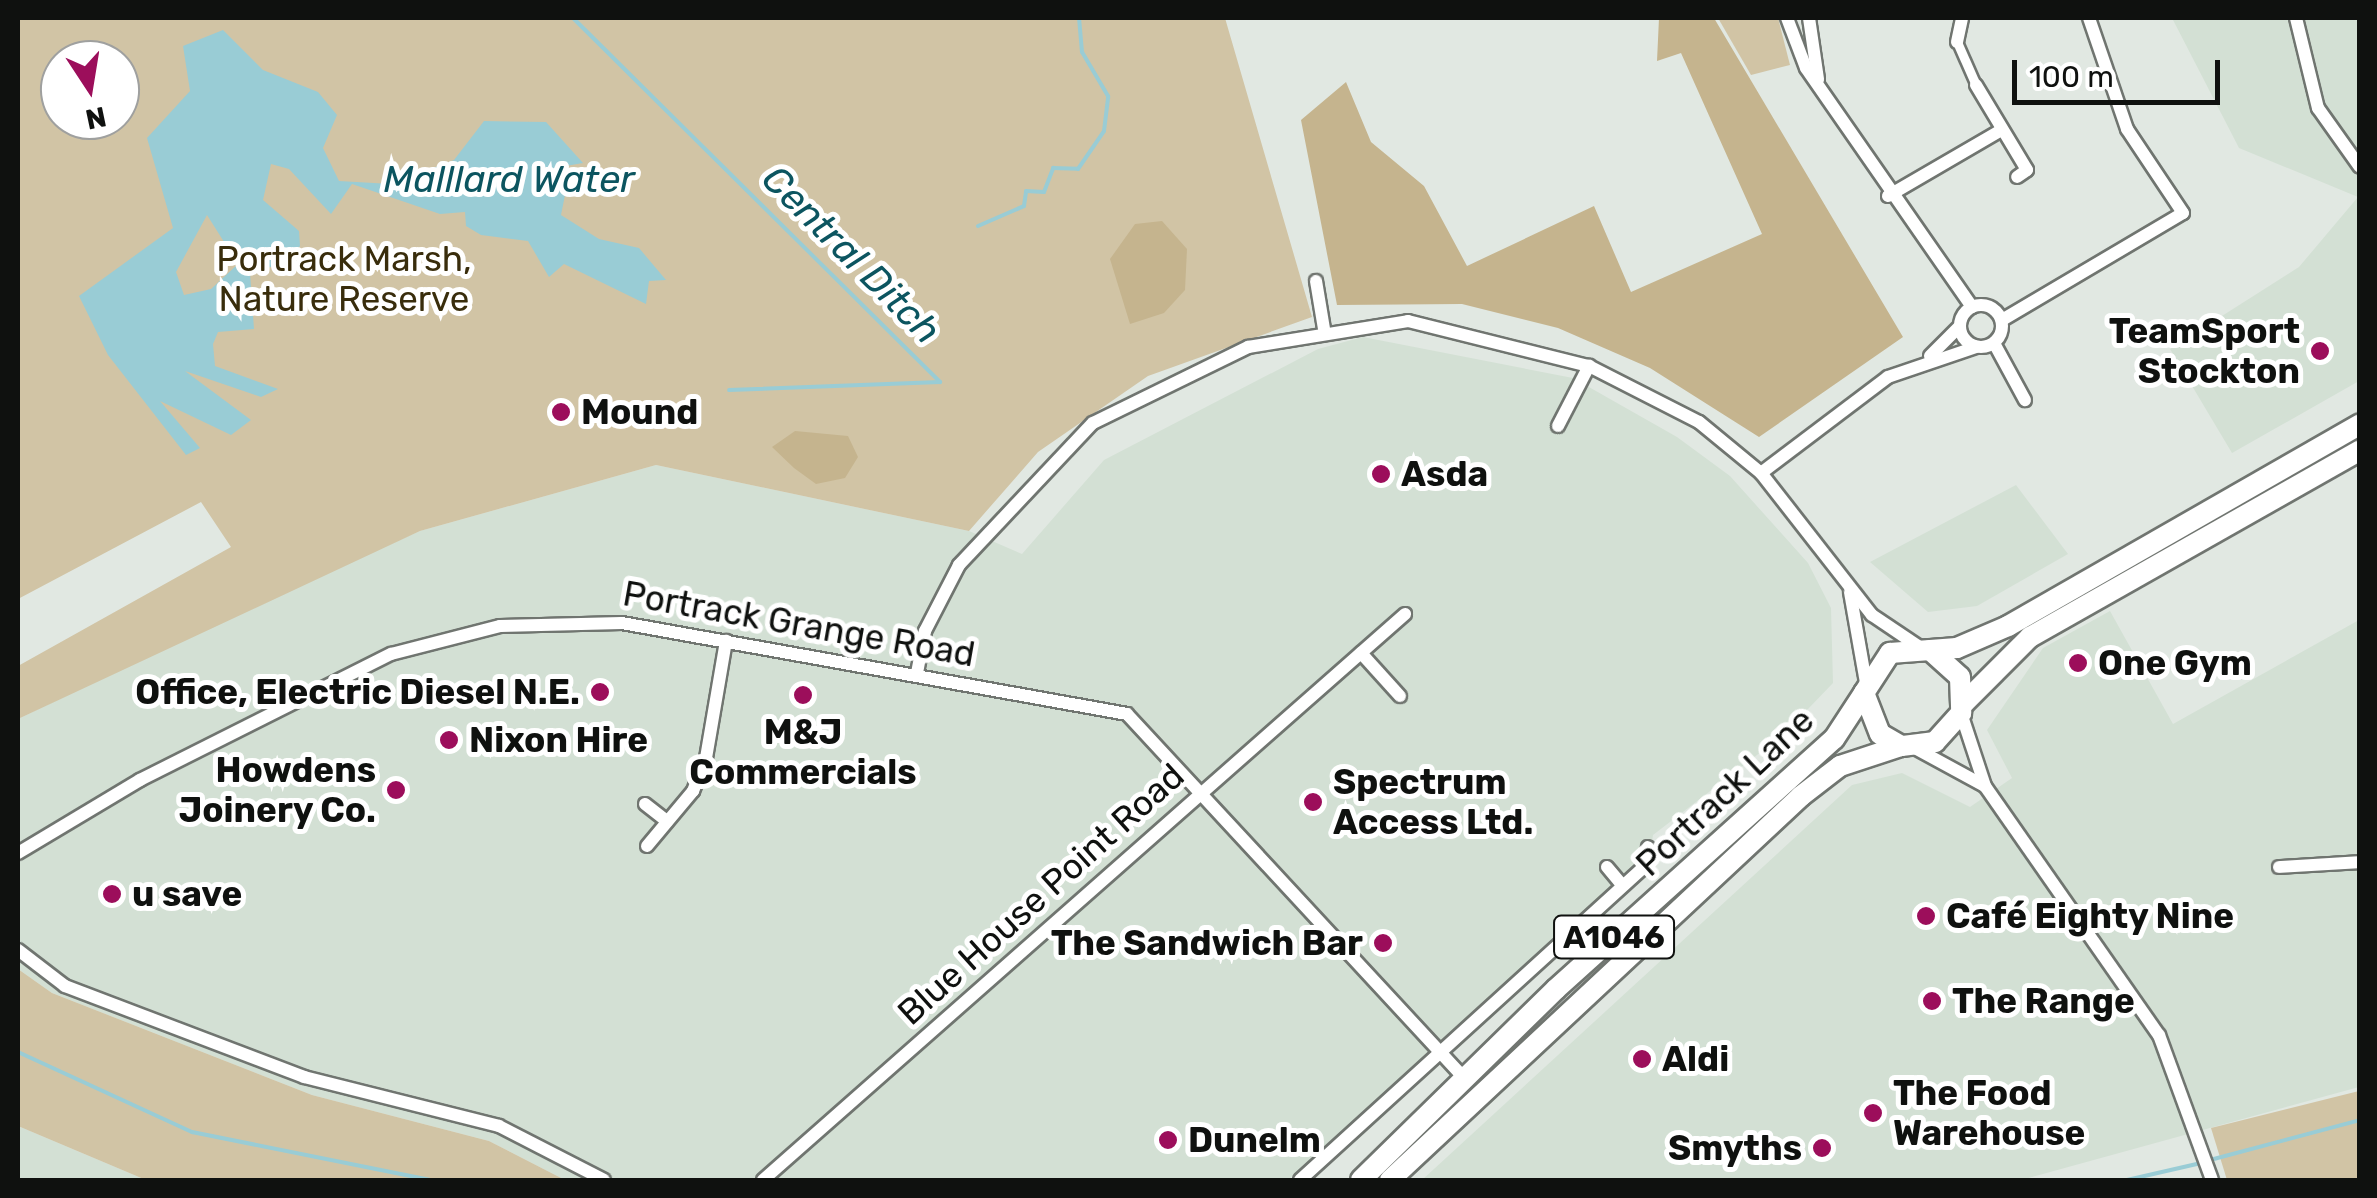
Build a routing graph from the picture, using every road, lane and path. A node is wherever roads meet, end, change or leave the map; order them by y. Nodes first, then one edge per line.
1 (1786, 18) edge
2 (1810, 18) edge
3 (1960, 18) edge
4 (2089, 18) edge
5 (2296, 18) edge
6 (1957, 42) joint
7 (1819, 81) junction
8 (1976, 85) joint
9 (1998, 132) junction
10 (2360, 167) edge
11 (2017, 177) dead end
12 (1888, 196) junction
13 (1316, 280) dead end
14 (1972, 306) junction
15 (2002, 320) junction
16 (1960, 326) junction
17 (1324, 330) junction
18 (1994, 343) junction
19 (1976, 347) junction
20 (1929, 358) junction
21 (1590, 366) junction
22 (2025, 400) dead end
23 (2360, 424) edge
24 (1558, 426) dead end
25 (2360, 450) edge
26 (1761, 472) junction
27 (1850, 590) junction
28 (1405, 614) dead end
29 (726, 641) junction
30 (1926, 649) junction
31 (1362, 653) junction
32 (917, 673) junction
33 (1865, 688) junction
34 (1400, 696) dead end
35 (1962, 708) junction
36 (1907, 746) junction
37 (1985, 786) junction
38 (1204, 788) junction
39 (645, 804) dead end
40 (668, 821) junction
41 (646, 846) dead end
42 (1648, 846) dead end
43 (18, 853) edge
44 (2360, 862) edge
45 (1607, 867) dead end
46 (2278, 867) dead end
47 (1622, 886) junction
48 (18, 950) edge
49 (1440, 1051) junction
50 (1463, 1077) junction
51 (604, 1180) edge
52 (762, 1180) edge
53 (1300, 1180) edge
54 (1361, 1180) edge
55 (1390, 1180) edge
56 (2212, 1180) edge

1 - 7 street
2 - 7 street
3 - 6 street
4 - 15 street
5 - 10 street
6 - 8 street
7 - 12 street
8 - 9 street
9 - 11 street
9 - 12 street
12 - 14 street
13 - 17 street
14 - 15 street
14 - 16 street
15 - 18 street
16 - 19 street
16 - 20 street
17 - 21 street
17 - 32 street
18 - 19 street
18 - 22 street
19 - 20 street
20 - 26 street
21 - 24 street
21 - 26 street
23 - 30 main road, Portrack Lane / A1046
25 - 35 main road, Portrack Lane / A1046
26 - 27 street
27 - 30 street
27 - 33 street
28 - 31 street, Blue House Point Road
29 - 32 street, Portrack Grange Road
29 - 40 street
29 - 43 street, Portrack Grange Road
30 - 33 main road, Portrack Lane / A1046
30 - 35 main road
31 - 34 street
31 - 38 street, Blue House Point Road
32 - 38 street, Portrack Grange Road
33 - 36 main road, Portrack Lane
33 - 50 main road, Portrack Lane / A1046
35 - 36 main road, Portrack Lane / A1046
35 - 37 street
36 - 37 street
36 - 55 main road, Portrack Lane / A1046
37 - 56 street
38 - 49 street, Portrack Grange Road
38 - 52 street, Blue House Point Road
39 - 40 street
40 - 41 street
42 - 47 street, Portrack Lane
44 - 46 street
45 - 47 street, Portrack Lane
47 - 49 street, Portrack Lane
48 - 51 street
49 - 50 street, Portrack Grange Road
49 - 53 street, Portrack Lane
50 - 54 main road, Portrack Lane / A1046

